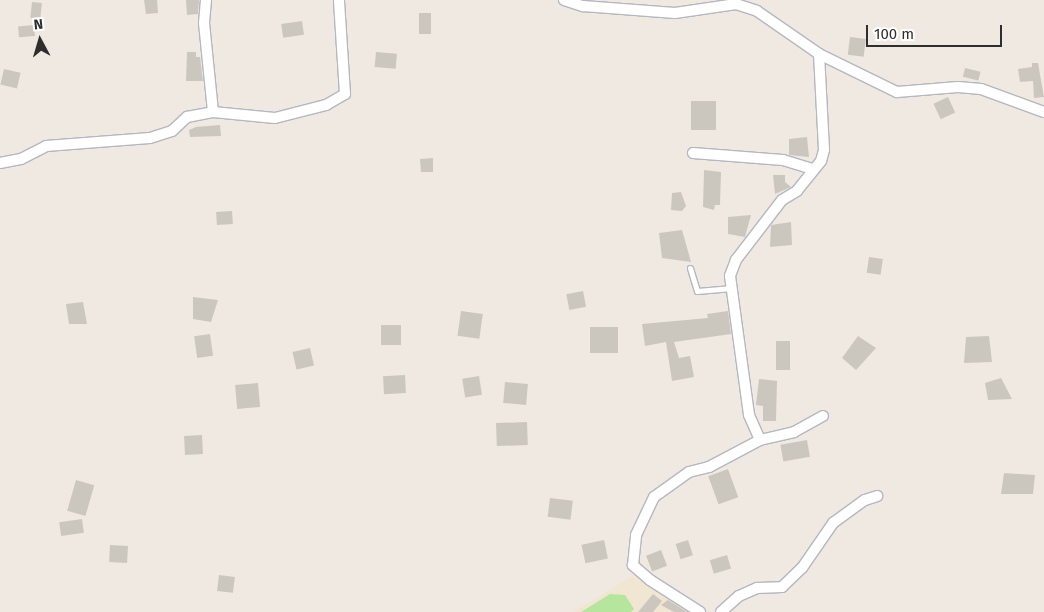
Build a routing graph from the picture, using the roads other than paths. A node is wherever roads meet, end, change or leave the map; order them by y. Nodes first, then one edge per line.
1 (206, 0) edge
2 (339, 0) edge
3 (564, 0) edge
4 (819, 54) junction
5 (213, 112) junction
6 (1044, 112) edge
7 (693, 153) dead end
8 (0, 163) edge
9 (812, 169) junction
10 (690, 268) dead end
11 (732, 288) junction
12 (823, 416) dead end
13 (760, 440) junction
14 (877, 496) dead end
15 (700, 612) edge
16 (722, 612) edge

1 - 5 street
2 - 5 street
3 - 4 street
4 - 6 street
4 - 9 street
5 - 8 street
7 - 9 street
9 - 11 street
10 - 11 lane
11 - 13 street
12 - 13 street
13 - 15 street
14 - 16 street

